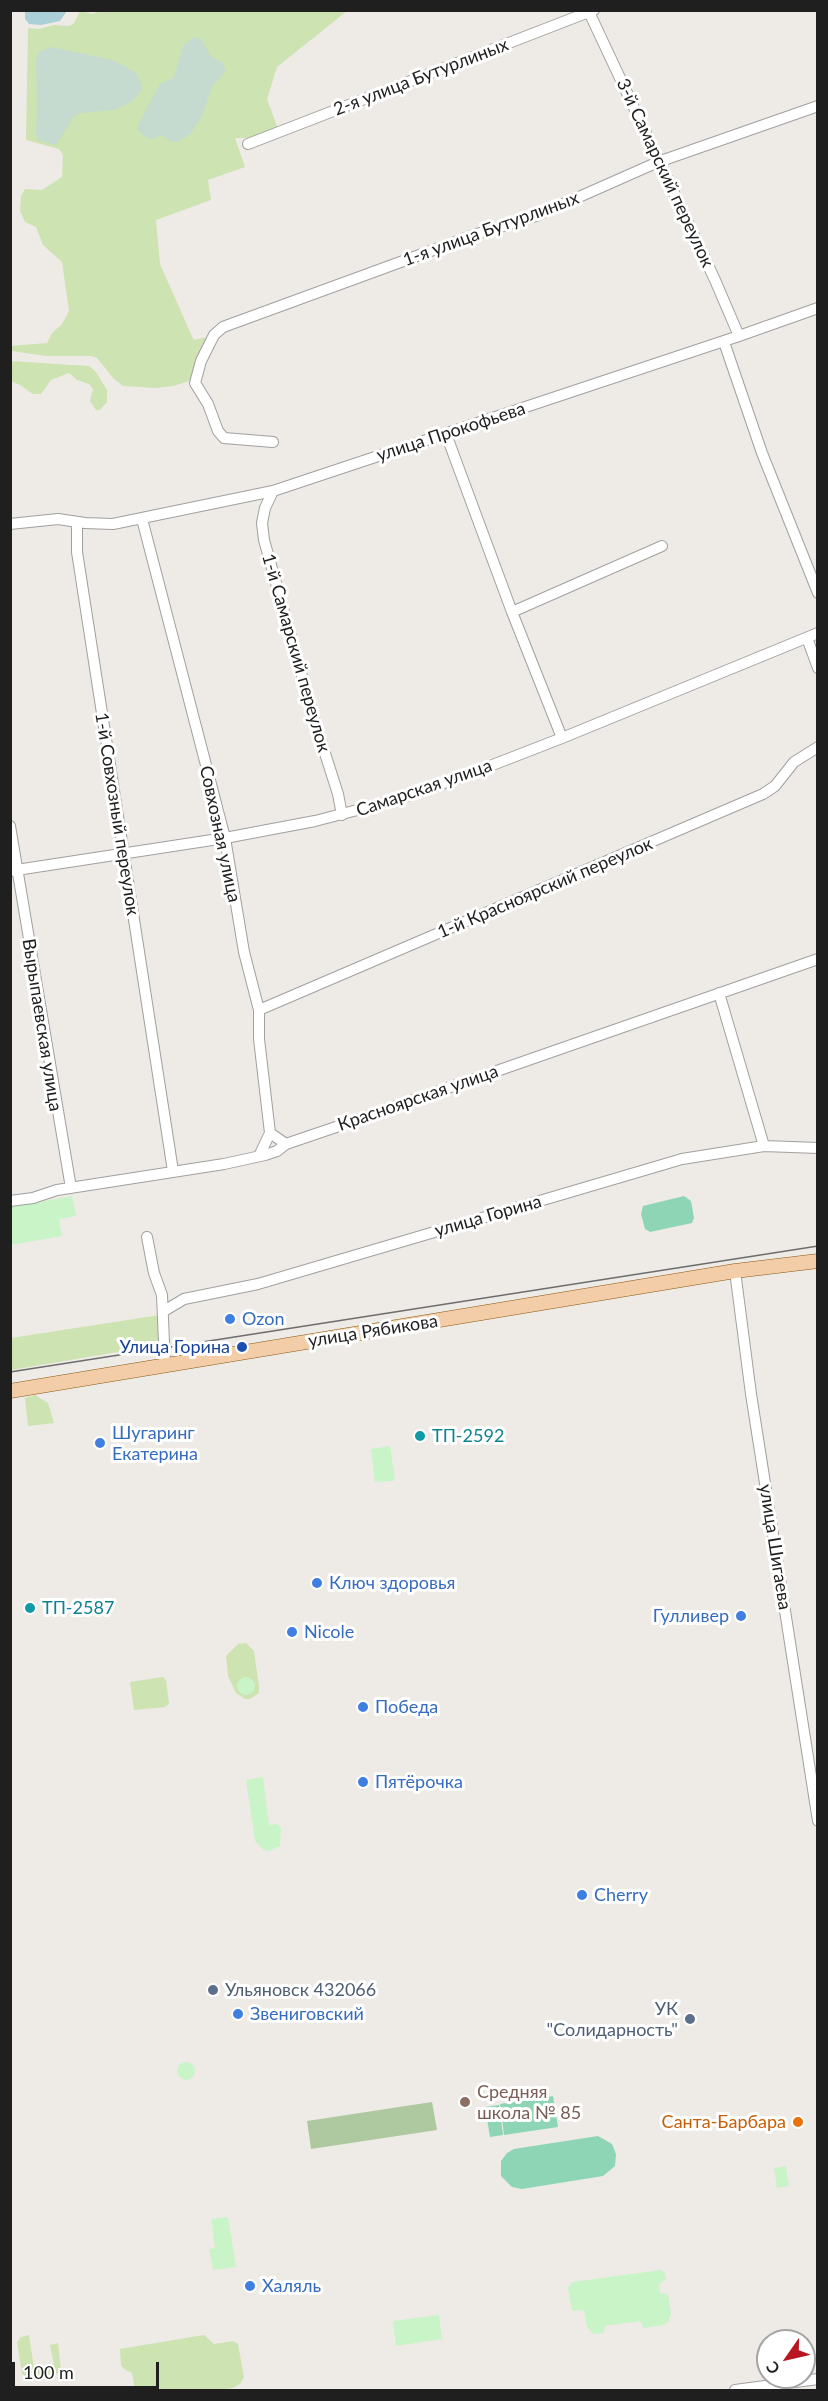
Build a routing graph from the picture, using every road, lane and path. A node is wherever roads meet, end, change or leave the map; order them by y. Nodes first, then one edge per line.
1 (591, 11) edge
2 (818, 106) edge
3 (248, 144) dead end
4 (658, 162) junction
5 (818, 308) edge
6 (739, 336) junction
7 (724, 342) junction
8 (446, 434) junction
9 (273, 442) dead end
10 (273, 491) junction
11 (142, 519) junction
12 (76, 522) junction
13 (10, 524) edge
14 (662, 546) dead end
15 (818, 593) edge
16 (512, 612) junction
17 (818, 633) edge
18 (807, 638) junction
19 (818, 668) edge
20 (562, 738) junction
21 (818, 747) edge
22 (342, 815) junction
23 (10, 826) edge
24 (225, 838) junction
25 (122, 854) junction
26 (14, 871) edge
27 (818, 959) edge
28 (719, 993) junction
29 (259, 1010) junction
30 (270, 1133) junction
31 (286, 1144) junction
32 (764, 1146) junction
33 (818, 1148) edge
34 (259, 1156) junction
35 (173, 1171) junction
36 (70, 1188) junction
37 (10, 1201) edge
38 (147, 1237) dead end
39 (818, 1261) edge
40 (735, 1271) junction
41 (164, 1311) junction
42 (165, 1366) junction
43 (10, 1391) edge
44 (818, 1821) edge
45 (818, 2379) edge
46 (735, 2391) edge

1 - 3 street, 2-я улица Бутурлиных
1 - 4 street, 3-й Самарский переулок
2 - 4 street, 1-я улица Бутурлиных
4 - 6 street, 3-й Самарский переулок
4 - 9 street, 1-я улица Бутурлиных
5 - 6 street, улица Прокофьева
6 - 7 street, улица Прокофьева
7 - 8 street, улица Прокофьева
7 - 15 street
8 - 10 street, улица Прокофьева
8 - 16 street
10 - 11 street, улица Прокофьева
10 - 22 street, 1-й Самарский переулок
11 - 12 street, улица Прокофьева
11 - 24 street, Совхозная улица
12 - 13 street
12 - 25 street, 1-й Совхозный переулок
14 - 16 street
16 - 20 street
17 - 18 street, Самарская улица
18 - 19 street
18 - 20 street, Самарская улица
20 - 22 street, Самарская улица
21 - 29 street, 1-й Красноярский переулок
22 - 24 street, Самарская улица
23 - 26 street, Вырыпаевская улица
24 - 25 street, Самарская улица
24 - 29 street, Совхозная улица
25 - 26 street, Самарская улица
25 - 35 street, 1-й Совхозный переулок
26 - 36 street, Вырыпаевская улица
27 - 28 street, Красноярская улица
28 - 31 street, Красноярская улица
28 - 32 street
29 - 30 street, Совхозная улица
30 - 31 street
30 - 34 street
31 - 34 street, Красноярская улица
32 - 33 street, улица Горина
32 - 41 street, улица Горина
34 - 35 street, Красноярская улица
35 - 36 street, Красноярская улица
36 - 37 street, Красноярская улица
38 - 41 street
39 - 40 main road, улица Рябикова
40 - 42 main road, улица Рябикова
40 - 44 street, улица Шигаева
41 - 42 street
42 - 43 main road, улица Рябикова
45 - 46 street

